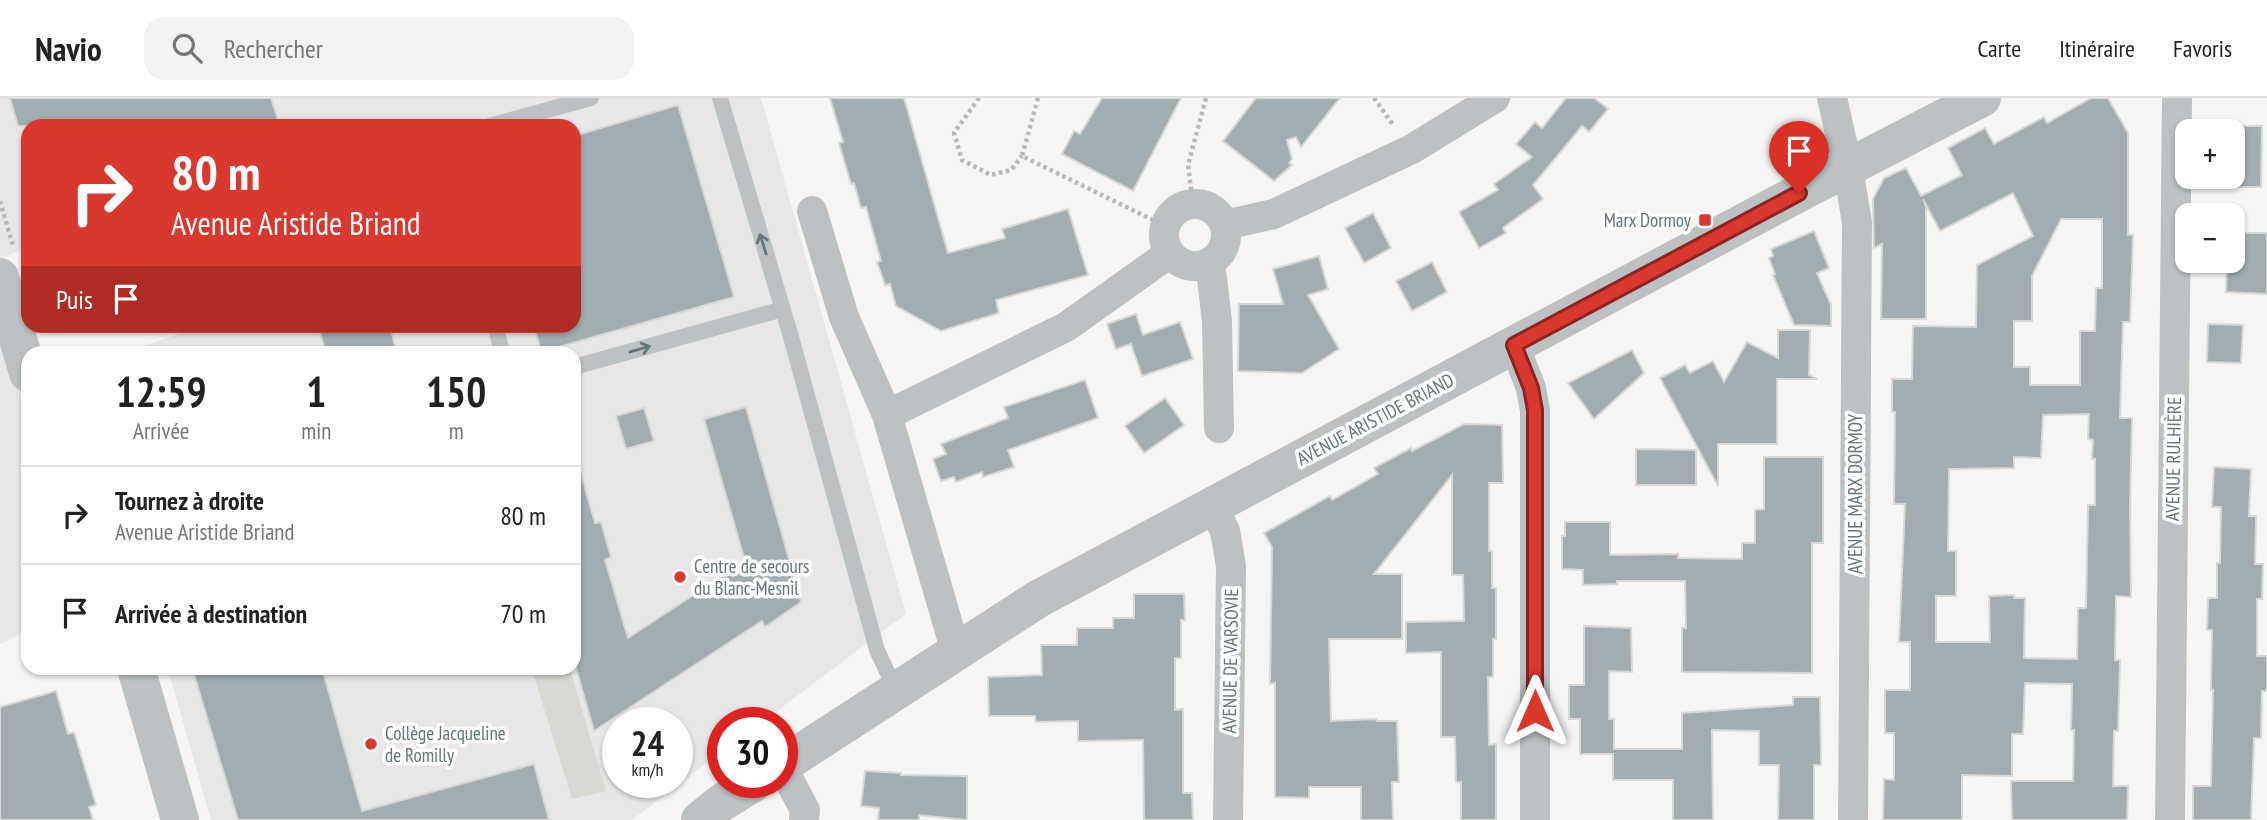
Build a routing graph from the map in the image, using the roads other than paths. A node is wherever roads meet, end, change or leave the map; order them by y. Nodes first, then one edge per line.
1 (591, 98) edge
2 (720, 98) edge
3 (1494, 98) edge
4 (1832, 98) edge
5 (1982, 98) edge
6 (2177, 98) edge
7 (514, 119) edge
8 (1848, 168) junction
9 (812, 211) dead end
10 (1225, 225) junction
11 (1167, 240) junction
12 (1210, 262) junction
13 (0, 276) edge
14 (783, 309) junction
15 (1514, 345) junction
16 (21, 349) edge
17 (581, 365) edge
18 (887, 415) junction
19 (1219, 428) dead end
20 (1213, 506) junction
21 (956, 652) junction
22 (138, 675) edge
23 (896, 691) junction
24 (798, 755) edge
25 (798, 793) edge
26 (729, 798) edge
27 (180, 820) edge
28 (700, 820) edge
29 (804, 820) edge
30 (1228, 820) edge
31 (1535, 820) edge
32 (1853, 820) edge
33 (2170, 820) edge

1 - 7 lane
14 -> 2 lane
3 - 10 street
4 - 8 street, AVENUE MARX DORMOY
5 - 8 street, AVENUE ARISTIDE BRIAND
6 - 33 street, AVENUE RULHIÈRE
8 - 15 street, AVENUE ARISTIDE BRIAND
8 - 32 street, AVENUE MARX DORMOY
9 - 18 street
10 - 11 street
10 - 12 street
11 - 12 street
11 - 18 street
12 - 19 street
13 - 16 street
17 -> 14 lane
14 - 23 lane
15 - 20 street, AVENUE ARISTIDE BRIAND
15 - 31 street
18 - 21 street
20 - 21 street, AVENUE ARISTIDE BRIAND
20 - 30 street, AVENUE DE VARSOVIE
21 - 23 street, AVENUE ARISTIDE BRIAND
22 - 27 street
23 - 24 street, AVENUE ARISTIDE BRIAND
25 - 29 street
26 - 28 street

